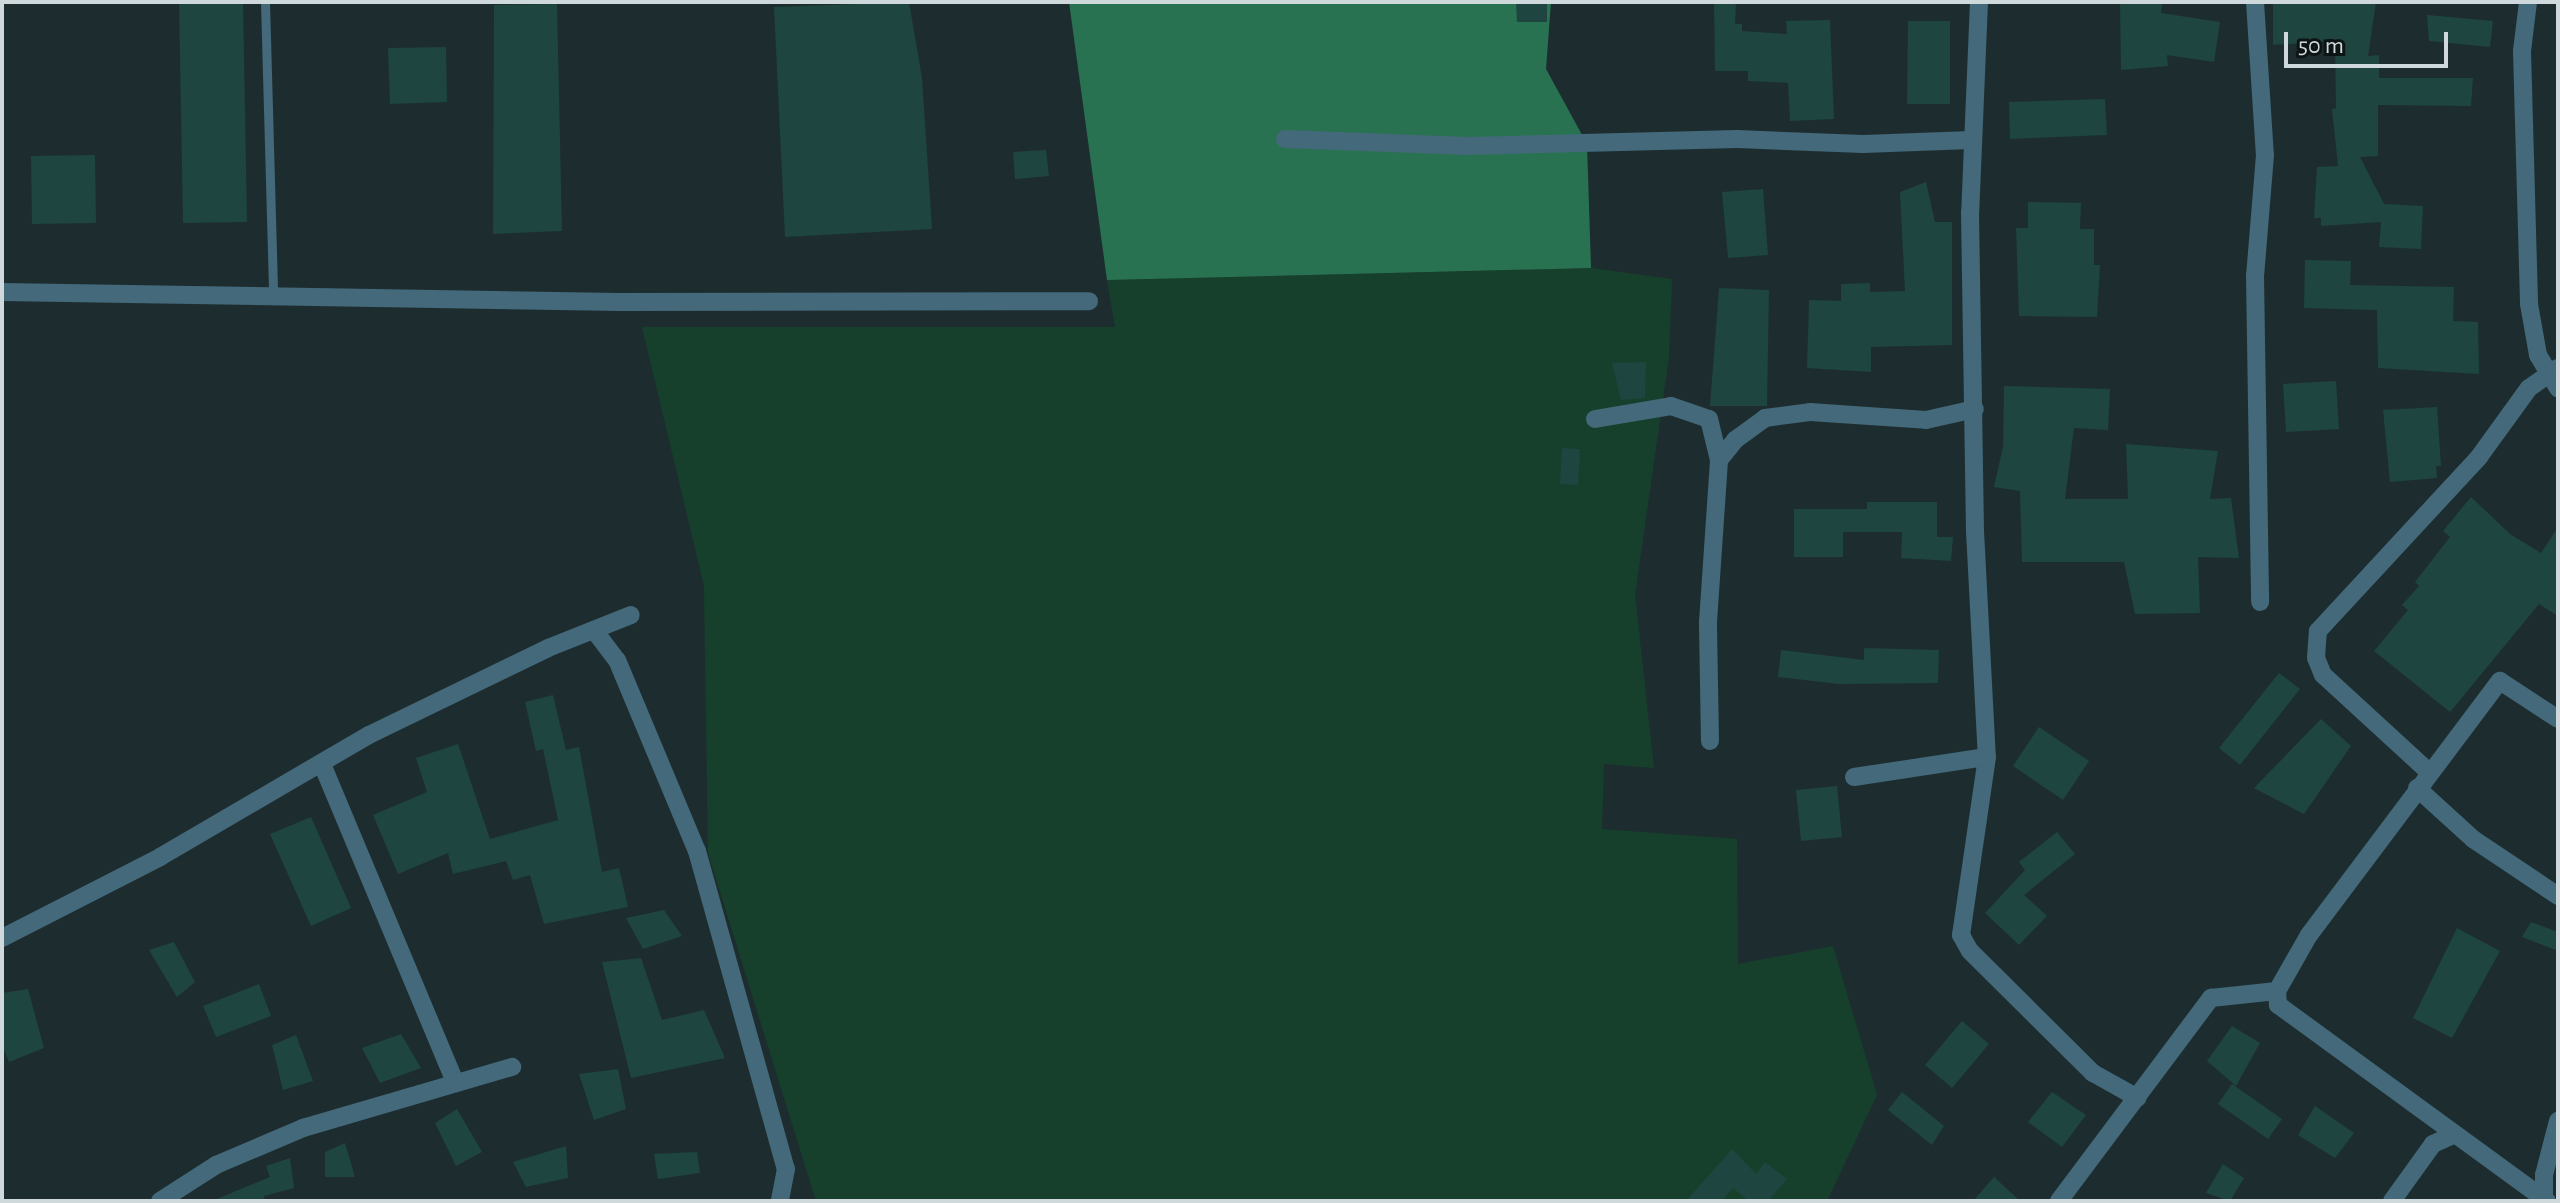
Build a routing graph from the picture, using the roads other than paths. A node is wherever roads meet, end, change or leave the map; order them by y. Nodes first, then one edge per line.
1 (265, 2) edge
2 (1979, 2) edge
3 (2255, 2) edge
4 (2528, 2) edge
5 (1285, 139) dead end
6 (1971, 140) junction
7 (2, 292) edge
8 (273, 297) junction
9 (1089, 301) dead end
10 (2554, 377) edge
11 (1975, 409) junction
12 (1595, 419) dead end
13 (1719, 460) junction
14 (2260, 602) dead end
15 (631, 615) dead end
16 (594, 630) junction
17 (2558, 719) edge
18 (1710, 741) dead end
19 (1987, 757) junction
20 (322, 764) junction
21 (2429, 772) junction
22 (1854, 777) dead end
23 (2417, 788) junction
24 (2558, 896) edge
25 (2, 938) edge
26 (2277, 991) junction
27 (512, 1067) dead end
28 (455, 1082) junction
29 (2138, 1098) junction
30 (2433, 1121) junction
31 (2558, 1121) edge
32 (2453, 1135) junction
33 (2433, 1144) junction
34 (2544, 1175) junction
35 (2520, 1183) junction
36 (2546, 1200) edge
37 (160, 1201) edge
38 (780, 1201) edge
39 (2059, 1201) edge
40 (2392, 1201) edge

1 - 8 lane
2 - 6 street
3 - 14 street
4 - 10 street
5 - 6 street
6 - 11 street
7 - 8 street
8 - 9 street
10 - 21 street
11 - 13 street
11 - 19 street
12 - 13 street
13 - 18 street
15 - 16 street
16 - 20 street
16 - 38 street
17 - 21 street
19 - 22 street
19 - 29 street
20 - 25 street
20 - 28 street
21 - 23 street
23 - 24 street
23 - 26 street
26 - 29 street
26 - 30 street
27 - 28 street
28 - 37 street
29 - 39 street
30 - 32 street
30 - 33 street
31 - 34 street
32 - 33 street
32 - 35 street
33 - 40 street
34 - 35 street
34 - 36 street
35 - 36 street

